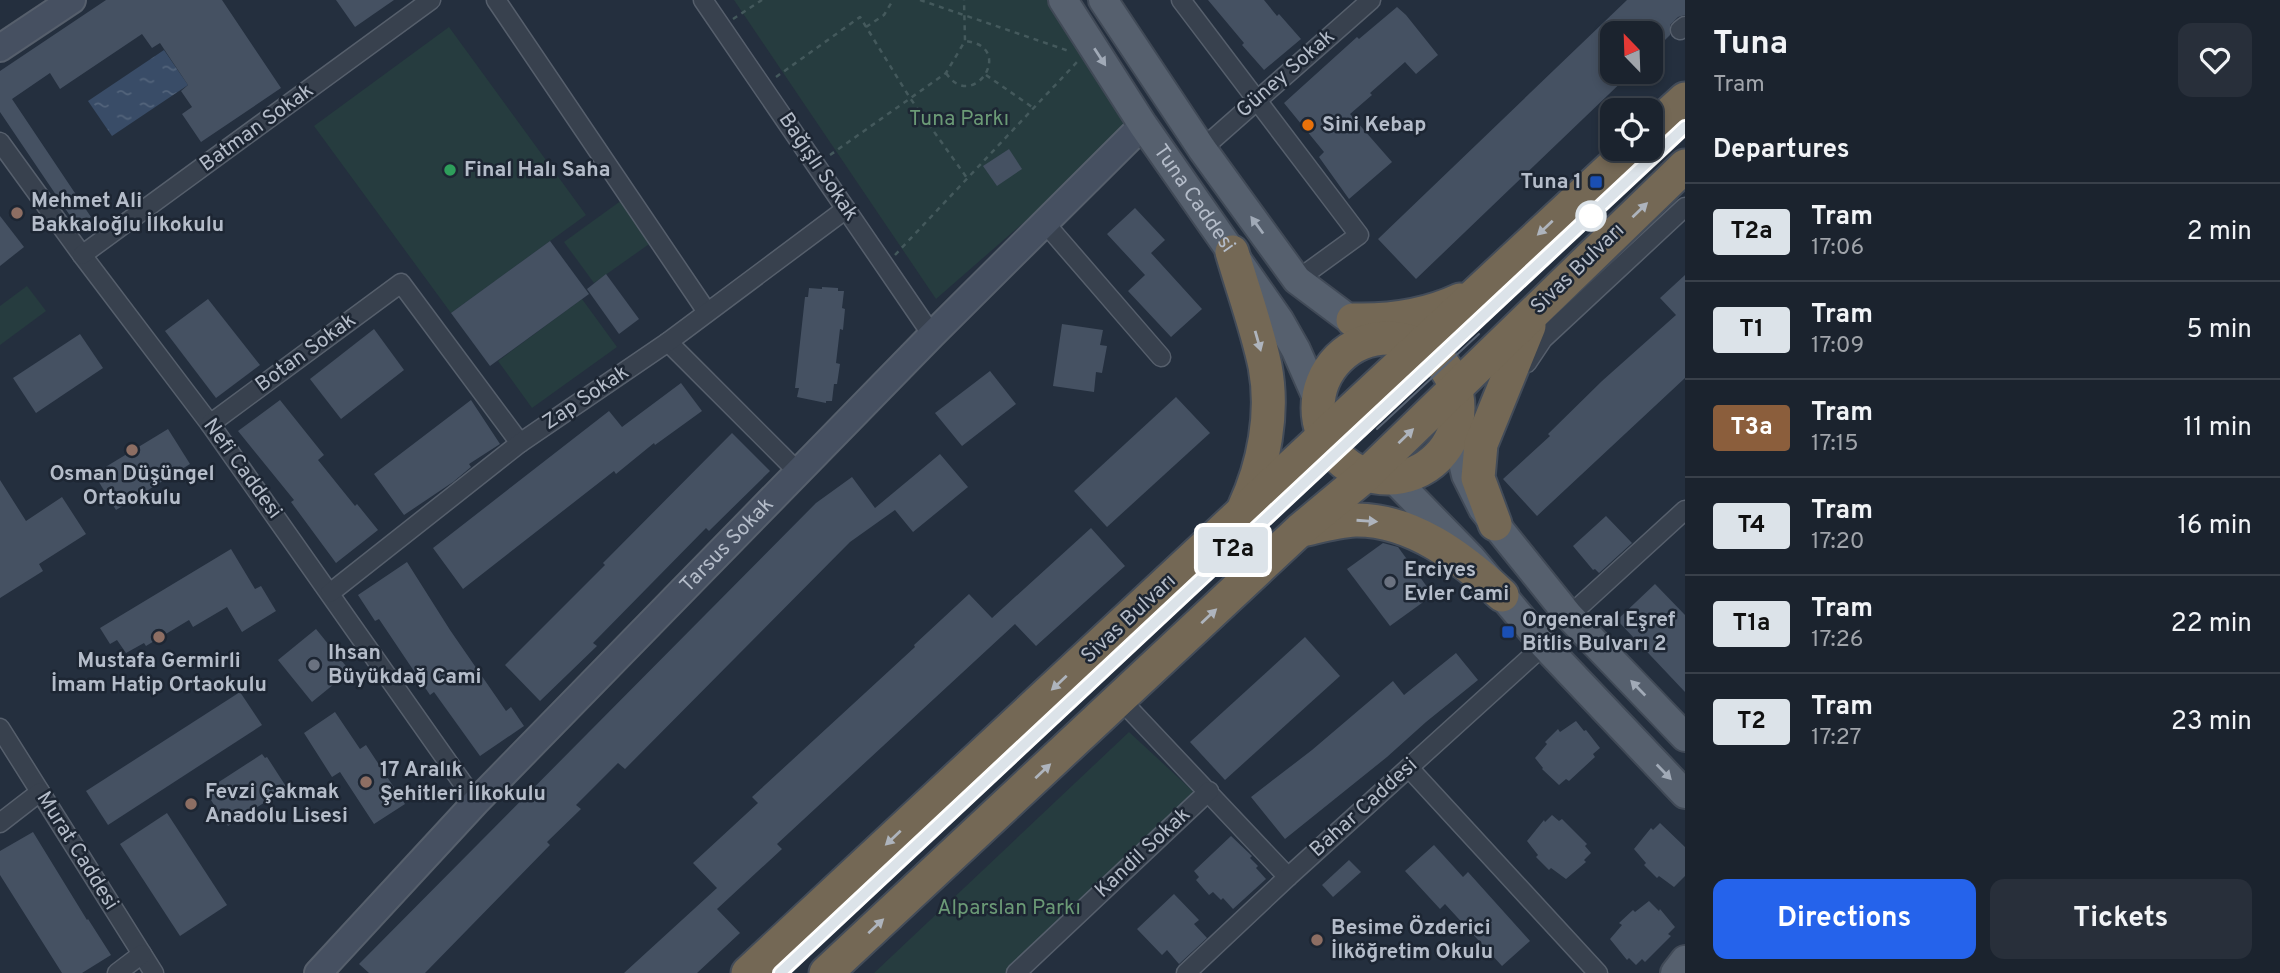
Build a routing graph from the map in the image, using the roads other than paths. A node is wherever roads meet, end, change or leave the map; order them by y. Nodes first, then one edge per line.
1 (72, 0) edge
2 (431, 0) edge
3 (496, 0) edge
4 (704, 0) edge
5 (1063, 0) edge
6 (1103, 0) edge
7 (1181, 0) edge
8 (1371, 0) edge
9 (0, 48) edge
10 (1256, 99) junction
11 (1685, 99) edge
12 (1663, 119) edge
13 (1143, 124) junction
14 (0, 142) edge
15 (1202, 149) junction
16 (1618, 161) edge
17 (1685, 166) edge
18 (1685, 207) edge
19 (846, 209) junction
20 (1045, 223) junction
21 (1232, 252) junction
22 (82, 255) junction
23 (1303, 285) junction
24 (1483, 286) junction
25 (1536, 310) junction
26 (708, 312) junction
27 (1279, 320) junction
28 (1353, 320) junction
29 (932, 335) junction
30 (668, 342) junction
31 (1408, 342) junction
32 (1161, 357) dead end
33 (1455, 388) junction
34 (1318, 400) junction
35 (1491, 416) junction
36 (1457, 423) junction
37 (210, 424) junction
38 (1323, 435) junction
39 (520, 443) junction
40 (799, 472) junction
41 (1380, 477) junction
42 (1685, 510) edge
43 (1241, 515) junction
44 (1495, 524) junction
45 (1300, 530) junction
46 (330, 593) junction
47 (1502, 595) junction
48 (1569, 616) junction
49 (1544, 645) junction
50 (1120, 699) junction
51 (0, 728) edge
52 (1685, 737) edge
53 (1409, 768) junction
54 (1209, 791) junction
55 (40, 792) junction
56 (1685, 794) edge
57 (476, 802) junction
58 (0, 823) edge
59 (1288, 877) junction
60 (142, 954) junction
61 (1685, 960) edge
62 (326, 971) edge
63 (117, 973) edge
64 (153, 973) edge
65 (748, 973) edge
66 (826, 973) edge
67 (1016, 973) edge
68 (1186, 973) edge
69 (1598, 973) edge
70 (1675, 973) edge

1 - 9 street
2 - 22 street, Batman Sokak
3 - 26 street
4 - 19 street, Bağışlı Sokak
5 -> 13 main road, Tuna Caddesi
6 - 15 main road, Tuna Caddesi
7 - 10 street
8 - 10 street, Güney Sokak
10 - 15 street, Güney Sokak
10 - 23 street
11 - 12 highway
13 - 20 street, Tarsus Sokak
13 - 21 main road, Tuna Caddesi
14 - 22 street, Nefi Caddesi
23 -> 15 main road, Tuna Caddesi
16 -> 24 highway, Sivas Bulvarı
25 -> 17 highway, Sivas Bulvarı
18 - 35 street
19 - 26 street, Zap Sokak
19 - 29 street, Bağışlı Sokak
20 - 29 street, Tarsus Sokak
20 - 32 street
21 - 27 main road, Tuna Caddesi
21 -> 43 highway
22 - 37 street, Nefi Caddesi
23 - 27 main road
23 - 28 main road, Tuna Caddesi
24 - 28 highway
24 - 31 highway, Sivas Bulvarı
25 - 33 highway, Sivas Bulvarı
25 - 35 highway
26 - 30 street, Zap Sokak
27 - 34 main road, Tuna Caddesi
28 - 31 main road, Tuna Caddesi
29 - 40 street, Tarsus Sokak
30 - 39 street, Zap Sokak
30 - 40 street
31 - 33 highway
31 - 34 highway
31 - 38 highway, Sivas Bulvarı
33 - 36 highway
41 -> 33 highway, Sivas Bulvarı
34 - 38 highway
35 - 44 highway
36 - 41 highway
36 - 44 main road
37 - 39 street, Botan Sokak
37 - 46 street, Nefi Caddesi
38 - 41 highway
38 - 43 highway, Sivas Bulvarı
39 - 46 street, Zap Sokak
40 - 57 street, Tarsus Sokak
41 - 45 highway, Sivas Bulvarı
41 - 47 main road
42 - 48 street
43 -> 65 highway, Sivas Bulvarı
44 - 48 main road
45 -> 47 highway
50 -> 45 highway, Sivas Bulvarı
46 - 57 street, Nefi Caddesi
47 - 49 main road
52 -> 48 main road
49 - 53 street, Bahar Caddesi
49 -> 56 main road
50 - 54 street
66 -> 50 highway, Sivas Bulvarı
51 - 55 street, Murat Caddesi
53 - 59 street, Bahar Caddesi
53 - 69 street
54 - 59 street
54 - 67 street, Kandil Sokak
55 - 58 street
55 - 60 street, Murat Caddesi
57 - 62 street, Tarsus Sokak
59 - 68 street, Bahar Caddesi
60 - 63 street
60 - 64 street, Murat Caddesi
61 - 70 main road

